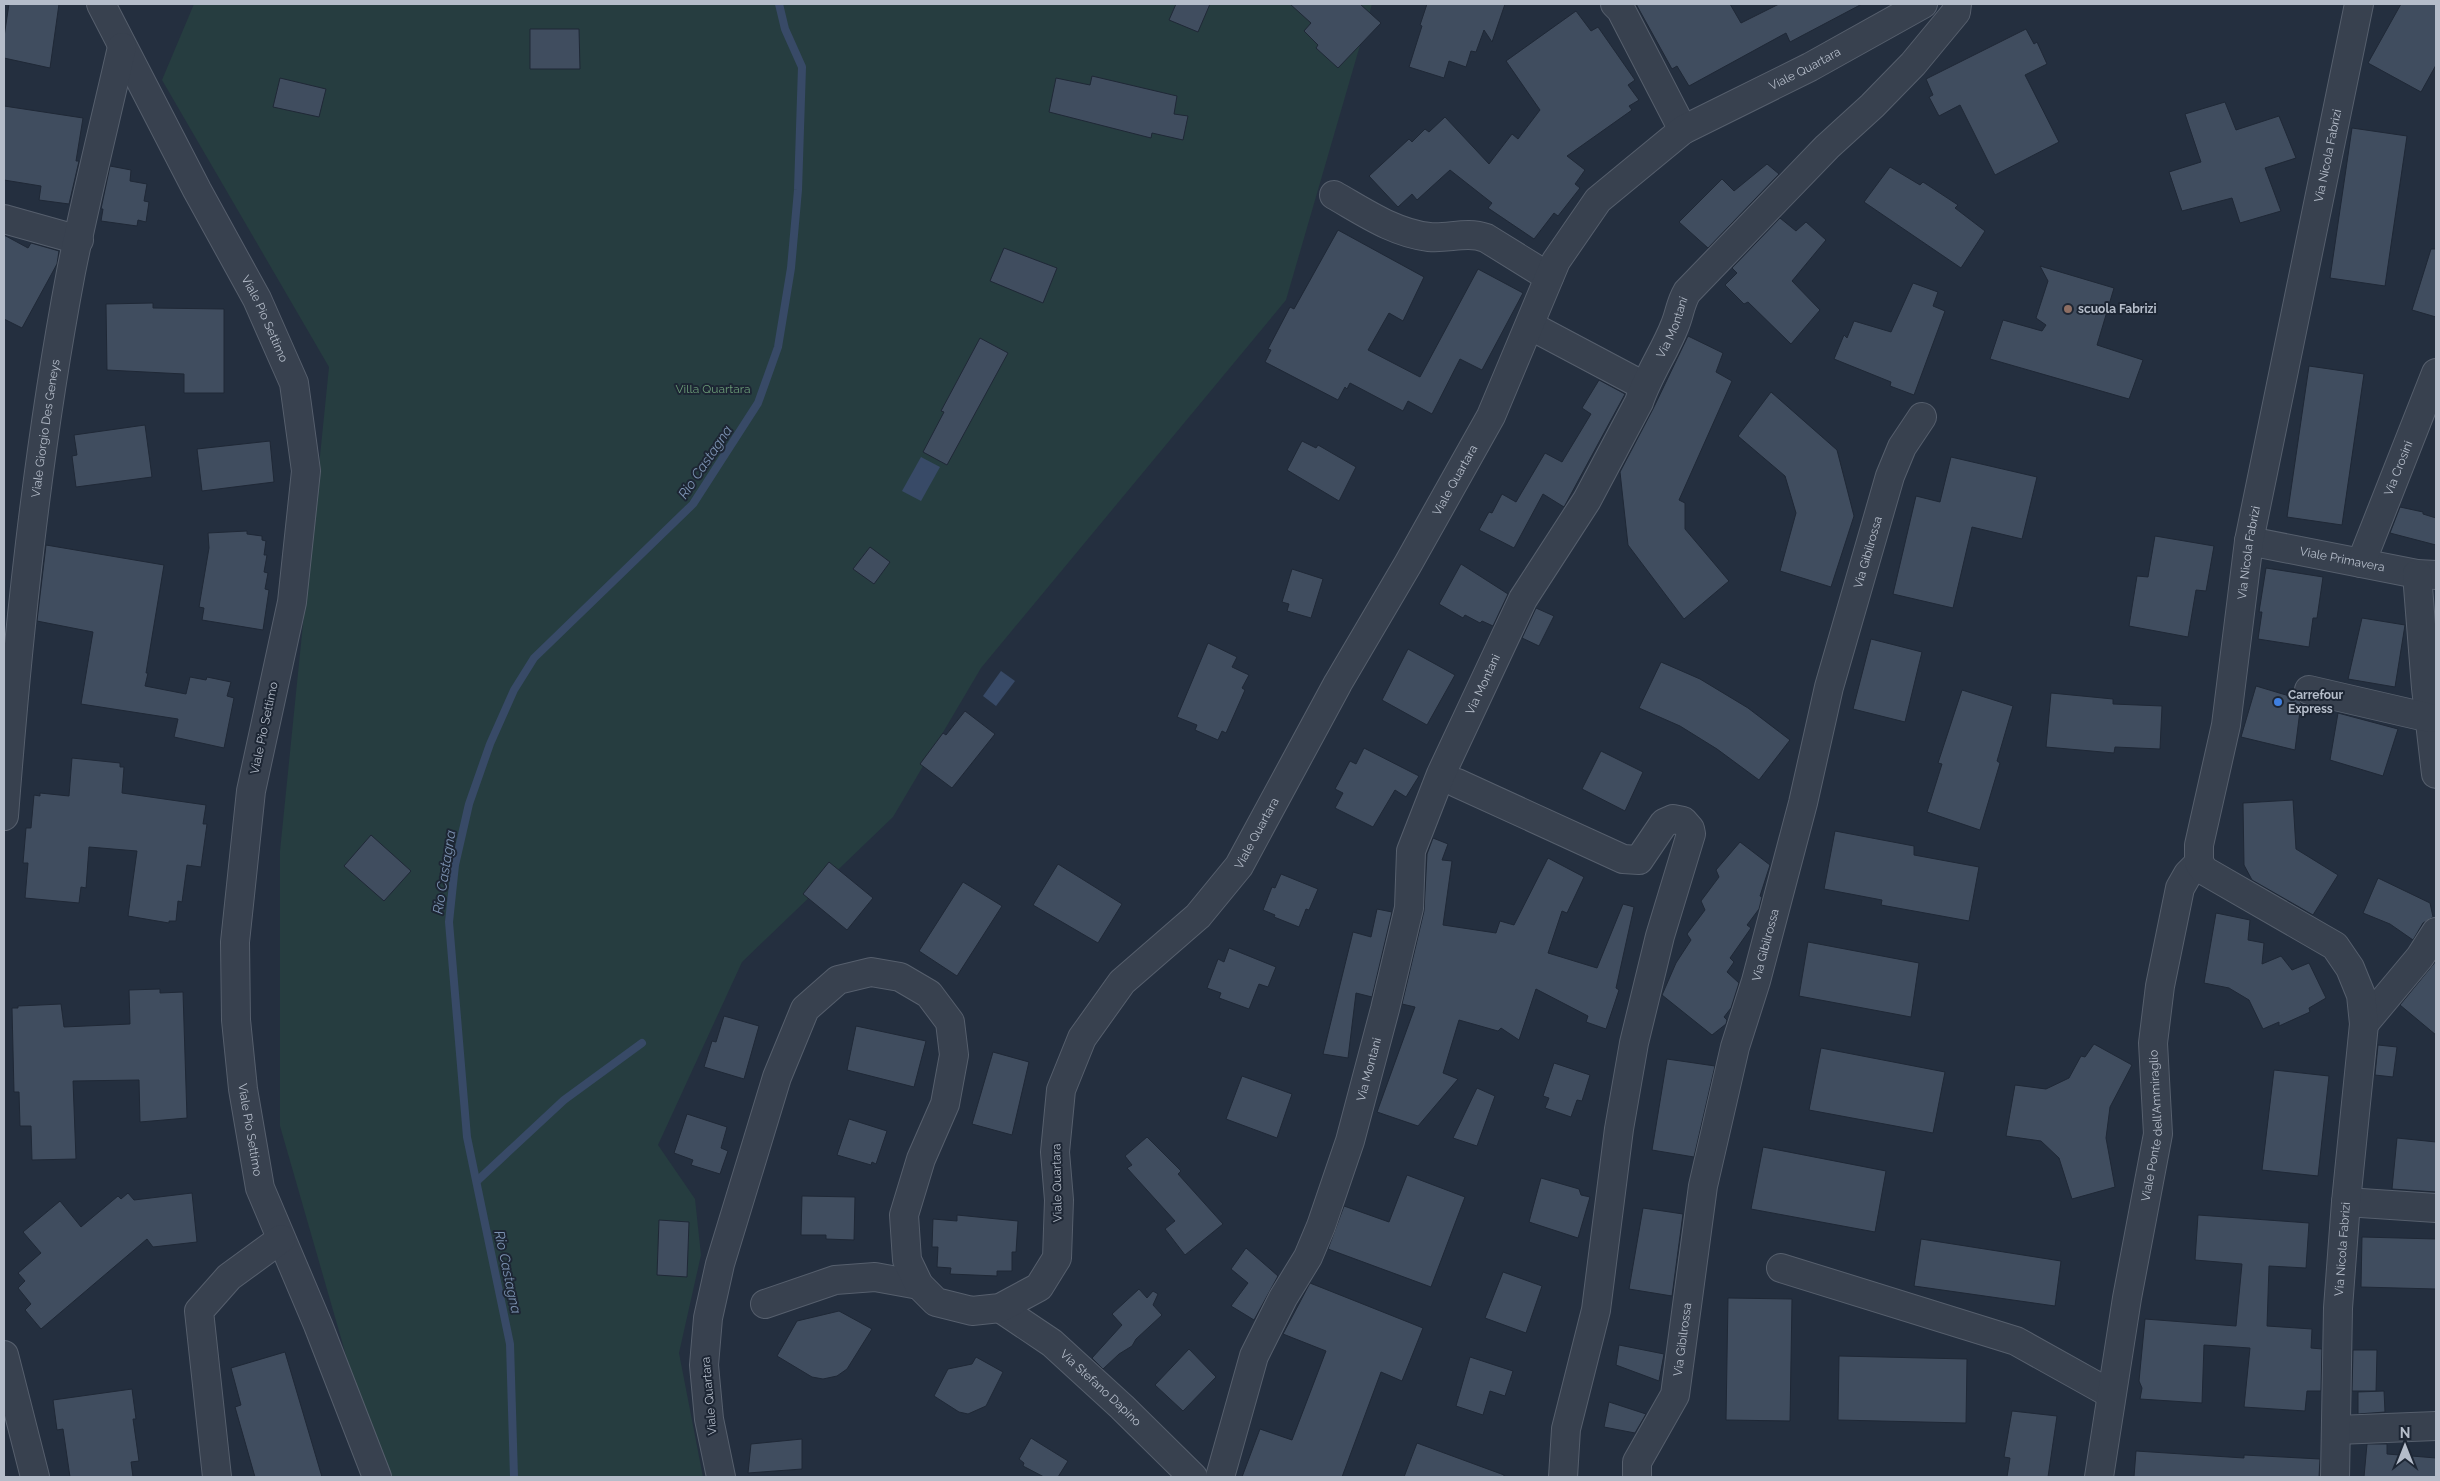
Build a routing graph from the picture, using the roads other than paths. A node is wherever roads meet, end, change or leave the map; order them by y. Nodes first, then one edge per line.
1 (101, 4) edge
2 (1615, 4) edge
3 (1923, 4) edge
4 (1958, 4) edge
5 (2359, 4) edge
6 (122, 47) junction
7 (1684, 130) junction
8 (1334, 195) dead end
9 (4, 219) edge
10 (79, 240) junction
11 (1549, 277) junction
12 (1531, 326) junction
13 (2436, 373) edge
14 (1644, 386) junction
15 (1922, 417) dead end
16 (2249, 540) junction
17 (2361, 563) junction
18 (2426, 575) edge
19 (2309, 690) dead end
20 (2430, 718) junction
21 (2436, 774) edge
22 (1457, 783) dead end
23 (4, 816) edge
24 (2199, 862) junction
25 (2436, 932) edge
26 (2364, 1024) junction
27 (2346, 1202) junction
28 (2436, 1208) edge
29 (281, 1239) junction
30 (1782, 1268) dead end
31 (919, 1285) junction
32 (765, 1304) dead end
33 (1000, 1308) junction
34 (4, 1355) edge
35 (2111, 1394) junction
36 (2436, 1426) edge
37 (2337, 1430) junction
38 (35, 1477) edge
39 (217, 1477) edge
40 (377, 1477) edge
41 (721, 1477) edge
42 (1193, 1477) edge
43 (1220, 1477) edge
44 (1563, 1477) edge
45 (1637, 1477) edge
46 (2099, 1477) edge
47 (2335, 1477) edge

1 - 6 street, Viale Pio Settimo
2 - 7 street
3 - 7 street, Viale Quartara
4 - 14 street, Via Montani
5 - 16 street, Via Nicola Fabrizi
6 - 10 street, Viale Giorgio Des Geneys
6 - 29 street, Viale Pio Settimo
7 - 11 street, Viale Quartara
8 - 11 street
9 - 10 street
10 - 23 street, Viale Giorgio Des Geneys
11 - 12 street, Viale Quartara
12 - 14 street
12 - 33 street, Viale Quartara
13 - 17 street, Via Crosini
14 - 43 street, Via Montani
15 - 45 street, Via Gibilrossa
16 - 17 street, Viale Primavera
16 - 24 street, Via Nicola Fabrizi
17 - 18 street, Viale Primavera
18 - 20 street
19 - 20 street
20 - 21 street
22 - 44 street
24 - 26 street, Via Nicola Fabrizi
24 - 35 street, Viale Ponte dell'Ammiraglio
25 - 26 street
26 - 27 street, Via Nicola Fabrizi
27 - 28 street
27 - 37 street, Via Nicola Fabrizi
29 - 39 street
29 - 40 street, Viale Pio Settimo
30 - 35 street
31 - 32 street
31 - 33 street, Viale Quartara
31 - 41 street, Viale Quartara
33 - 42 street, Via Stefano Dapino
34 - 38 street
35 - 46 street, Viale Ponte dell'Ammiraglio
36 - 37 street
37 - 47 street, Via Nicola Fabrizi

